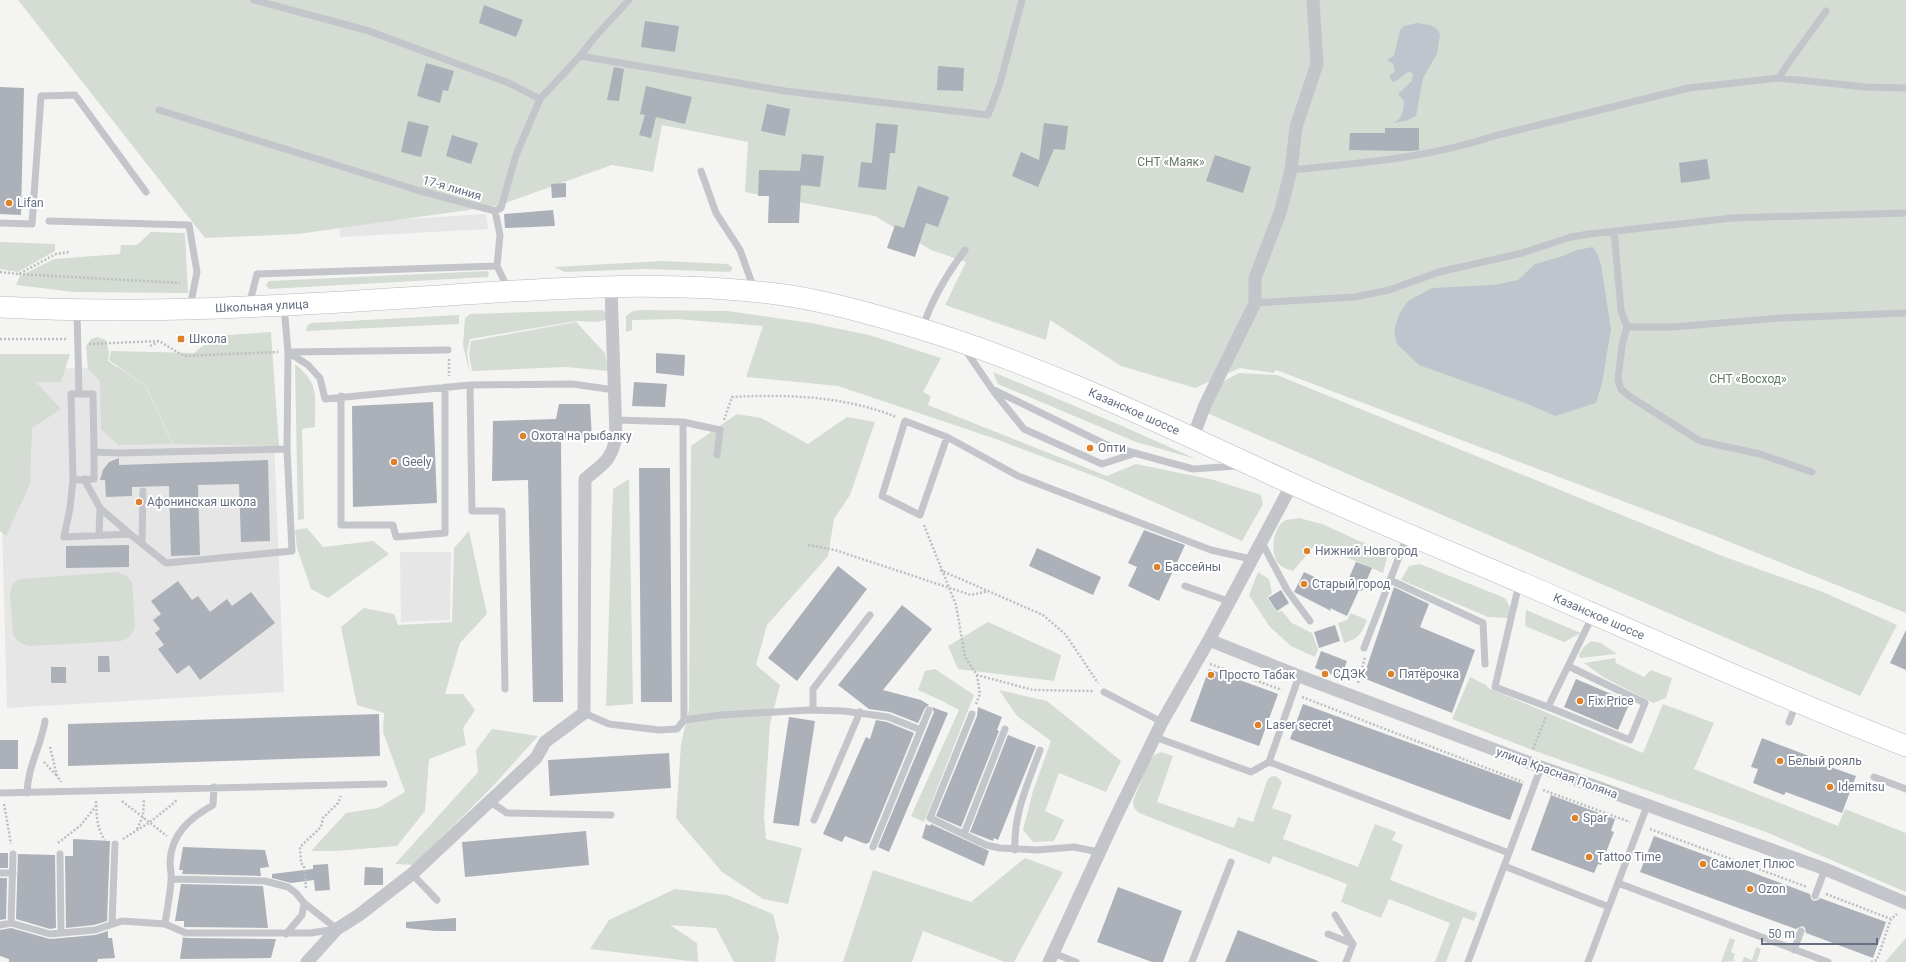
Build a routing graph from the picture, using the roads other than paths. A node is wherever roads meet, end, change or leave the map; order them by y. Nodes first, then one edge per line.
1 (254, 0) edge
2 (629, 0) edge
3 (1022, 0) edge
4 (1313, 0) edge
5 (1826, 11) dead end
6 (580, 56) junction
7 (1779, 78) junction
8 (1906, 88) edge
9 (540, 99) junction
10 (159, 110) dead end
11 (1291, 170) junction
12 (701, 171) dead end
13 (146, 192) dead end
14 (495, 211) junction
15 (1906, 213) edge
16 (49, 222) dead end
17 (0, 223) edge
18 (1614, 231) junction
19 (965, 250) dead end
20 (497, 266) junction
21 (611, 288) junction
22 (517, 291) junction
23 (755, 293) junction
24 (1255, 303) junction
25 (284, 305) junction
26 (0, 307) edge
27 (248, 307) junction
28 (190, 309) junction
29 (77, 311) junction
30 (1906, 313) edge
31 (1627, 327) junction
32 (922, 329) junction
33 (958, 340) junction
34 (448, 350) road end
35 (288, 352) junction
36 (470, 385) junction
37 (447, 387) junction
38 (992, 389) junction
39 (615, 390) junction
40 (79, 394) junction
41 (341, 396) junction
42 (616, 420) junction
43 (683, 422) junction
44 (947, 437) junction
45 (1193, 437) junction
46 (287, 449) junction
47 (94, 452) junction
48 (1137, 453) junction
49 (717, 455) dead end
50 (1250, 464) junction
51 (1812, 472) dead end
52 (84, 479) junction
53 (73, 480) junction
54 (1292, 484) junction
55 (142, 491) dead end
56 (100, 508) junction
57 (130, 534) junction
58 (1407, 534) junction
59 (99, 535) junction
60 (1261, 541) junction
61 (142, 543) junction
62 (1251, 560) junction
63 (1390, 580) junction
64 (1520, 582) junction
65 (1185, 586) dead end
66 (1228, 601) junction
67 (1593, 614) junction
68 (870, 615) dead end
69 (1310, 621) dead end
70 (1209, 640) junction
71 (1364, 648) dead end
72 (1485, 664) dead end
73 (1568, 666) junction
74 (1299, 676) junction
75 (505, 689) dead end
76 (1104, 692) road end
77 (1797, 702) junction
78 (1548, 708) junction
79 (813, 710) junction
80 (929, 710) dead end
81 (860, 712) junction
82 (584, 714) junction
83 (972, 714) road end
84 (684, 720) junction
85 (45, 721) dead end
86 (1162, 722) junction
87 (1789, 722) dead end
88 (1005, 729) dead end
89 (921, 730) junction
90 (1155, 737) junction
91 (1906, 746) edge
92 (1040, 750) dead end
93 (1269, 762) junction
94 (1541, 768) junction
95 (1874, 776) dead end
96 (384, 784) dead end
97 (214, 787) junction
98 (1906, 789) edge
99 (1, 793) edge
100 (27, 793) junction
101 (489, 801) junction
102 (1647, 806) junction
103 (611, 815) dead end
104 (814, 820) dead end
105 (964, 834) junction
106 (115, 844) road end
107 (873, 847) dead end
108 (1015, 850) junction
109 (1099, 852) junction
110 (1509, 853) junction
111 (13, 854) road end
112 (60, 854) road end
113 (1231, 862) dead end
114 (1504, 866) junction
115 (1826, 869) junction
116 (0, 873) edge
117 (13, 873) junction
118 (412, 874) junction
119 (172, 879) junction
120 (1618, 884) junction
121 (1816, 893) road end
122 (437, 900) dead end
123 (304, 903) junction
124 (1609, 906) junction
125 (1903, 907) edge
126 (1335, 915) dead end
127 (11, 923) junction
128 (112, 923) junction
129 (165, 924) junction
130 (0, 926) edge
131 (337, 929) junction
132 (1801, 931) dead end
133 (61, 933) junction
134 (286, 934) junction
135 (1328, 934) dead end
136 (1353, 944) junction
137 (1794, 950) junction
138 (1051, 958) edge
139 (307, 962) edge
140 (1076, 962) edge
141 (1192, 962) edge
142 (1346, 962) edge
143 (1468, 962) edge
144 (1588, 962) edge
145 (1828, 962) edge

1 - 9 lane
2 - 6 lane, 17-я линия
3 - 6 lane
4 - 11 street
5 - 7 lane
6 - 9 lane, 17-я линия
7 - 8 lane
7 - 11 lane
9 - 14 lane, 17-я линия
10 - 14 lane, 17-я линия
11 - 24 street
12 - 23 lane
13 - 17 lane
14 - 20 lane
15 - 18 lane
16 - 28 lane
18 - 24 lane
18 - 31 lane
19 - 32 lane
20 - 22 lane
20 - 27 lane
21 - 22 main road, Школьная улица
21 - 23 main road, Школьная улица
21 - 39 street
22 - 25 main road, Школьная улица
23 - 32 main road, Казанское шоссе
24 - 45 street
25 - 27 main road, Школьная улица
25 - 35 lane
26 - 29 main road, Школьная улица
27 - 28 main road, Школьная улица
28 - 29 main road, Школьная улица
29 - 40 lane
30 - 31 lane
31 - 51 lane
32 - 33 main road, Казанское шоссе
33 - 38 lane
33 - 45 main road, Казанское шоссе
34 - 35 lane
35 - 41 lane
35 - 46 lane
36 - 37 lane
36 - 39 lane
36 - 75 lane
37 - 41 lane
37 - 41 lane
38 - 48 lane
38 - 48 lane
39 - 42 street
40 - 47 lane
40 - 53 lane
42 - 43 lane
42 - 82 street
43 - 49 lane
43 - 84 lane
44 - 44 lane
44 - 62 lane
45 - 50 main road, Казанское шоссе
46 - 47 lane
46 - 61 lane
47 - 52 lane
48 - 50 lane
50 - 54 main road, Казанское шоссе
52 - 53 lane
52 - 56 lane
53 - 59 lane
54 - 58 main road, Казанское шоссе
54 - 60 street
55 - 61 lane
56 - 57 lane
56 - 59 lane
57 - 59 lane
57 - 61 lane
58 - 63 lane
58 - 64 main road, Казанское шоссе
60 - 62 street
60 - 69 lane
62 - 66 street
63 - 71 lane
63 - 72 lane
64 - 67 main road, Казанское шоссе
64 - 78 lane
65 - 66 lane
66 - 70 street
67 - 73 lane
67 - 77 main road, Казанское шоссе
68 - 79 lane
70 - 74 street, улица Красная Поляна
70 - 86 street
73 - 78 lane
73 - 78 lane
74 - 93 lane
74 - 94 street, улица Красная Поляна
76 - 86 lane
77 - 87 lane
77 - 91 main road, Казанское шоссе
79 - 81 lane
79 - 84 lane
80 - 89 lane
81 - 89 lane
81 - 104 lane
82 - 84 lane
82 - 101 street
83 - 105 lane
85 - 100 lane
86 - 90 street
88 - 105 lane
89 - 107 lane
90 - 93 lane
90 - 109 street
92 - 108 lane
93 - 110 lane
94 - 102 street, улица Красная Поляна
94 - 110 lane
95 - 98 lane
96 - 97 lane
97 - 100 lane
97 - 119 lane
99 - 100 lane
101 - 103 lane
101 - 118 street
102 - 115 street, улица Красная Поляна
102 - 120 lane
105 - 108 lane
106 - 128 lane
108 - 109 lane
109 - 138 street
110 - 114 lane
111 - 117 lane
112 - 133 lane
113 - 141 lane
114 - 124 lane
114 - 143 lane
115 - 121 lane
115 - 125 street, улица Красная Поляна
116 - 117 lane
117 - 127 lane
118 - 122 lane
118 - 131 street
119 - 123 lane
119 - 129 lane
120 - 124 lane
120 - 137 lane
123 - 131 lane
123 - 134 lane
124 - 144 lane
126 - 136 lane
127 - 130 lane
127 - 133 lane
128 - 129 lane
128 - 133 lane
129 - 134 lane
131 - 134 lane
131 - 139 street
132 - 137 lane
135 - 136 lane
136 - 142 lane
137 - 145 lane
138 - 140 lane

